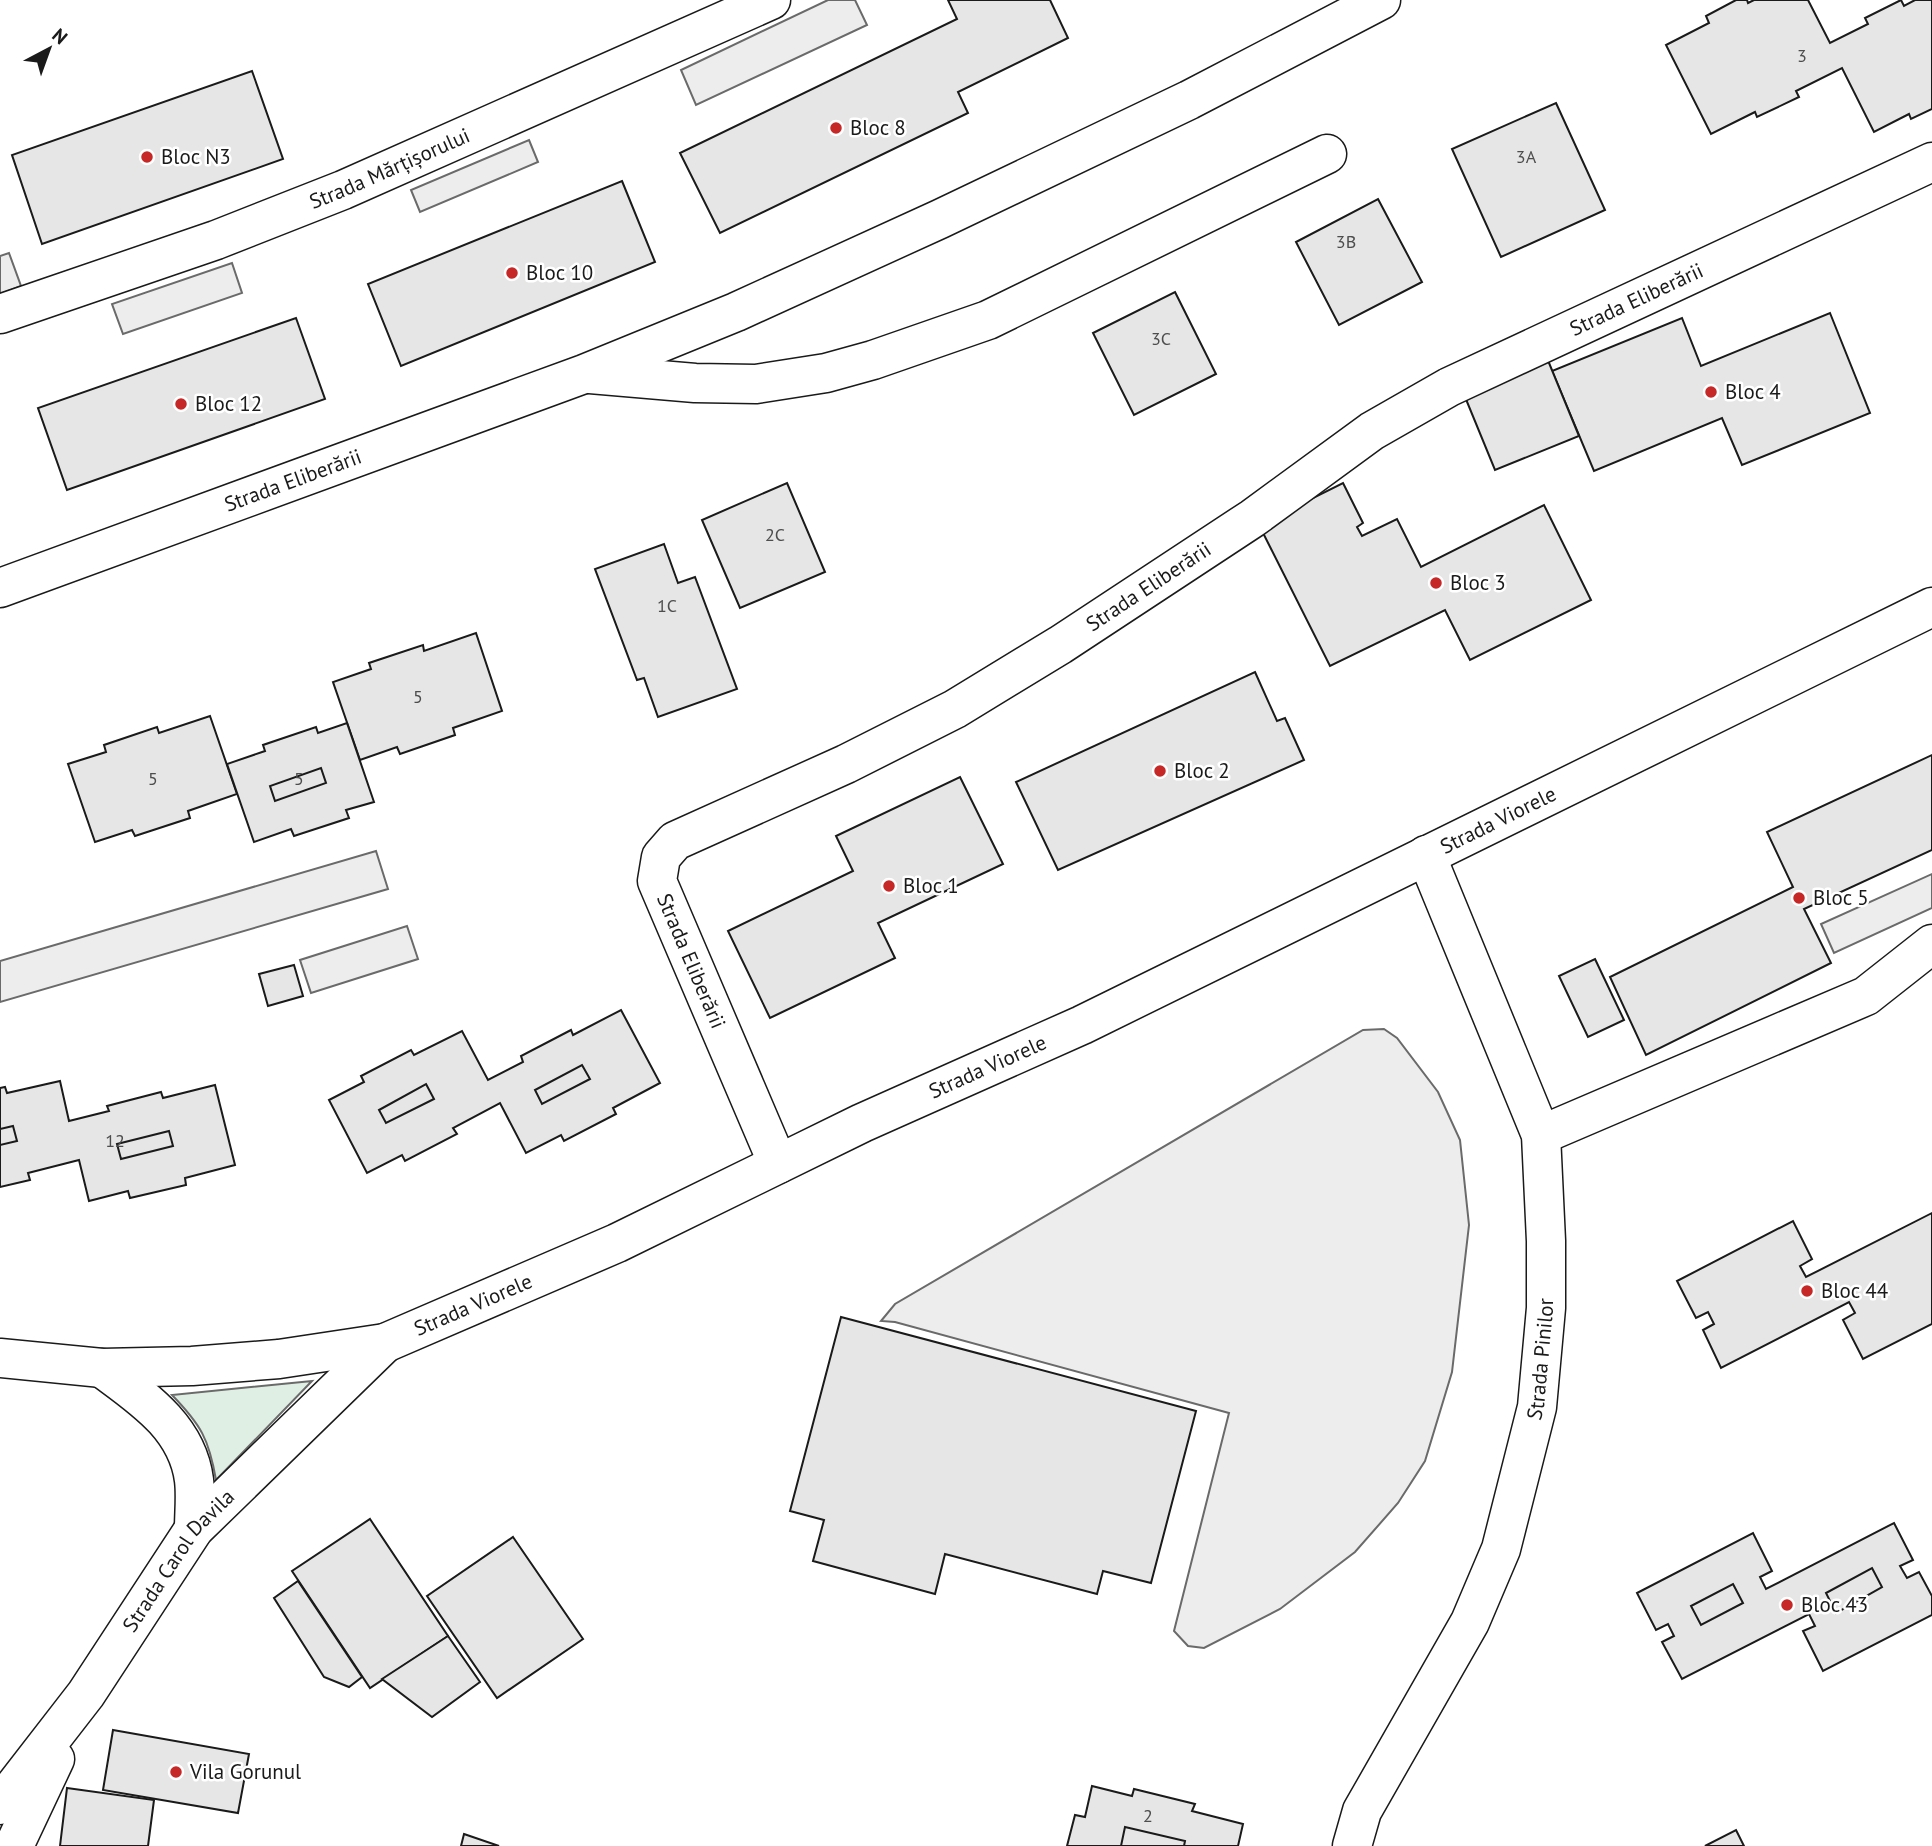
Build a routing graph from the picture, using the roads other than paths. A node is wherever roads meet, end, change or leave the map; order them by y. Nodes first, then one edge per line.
1 (771, 0) edge
2 (1381, 0) edge
3 (1327, 154) dead end
4 (1932, 162) edge
5 (0, 314) edge
6 (584, 374) junction
7 (0, 588) edge
8 (1932, 607) edge
9 (1426, 855) junction
10 (1932, 944) edge
11 (1541, 1135) junction
12 (778, 1164) junction
13 (385, 1343) junction
14 (0, 1358) edge
15 (102, 1368) junction
16 (194, 1530) junction
17 (86, 1694) junction
18 (0, 1805) edge
19 (14, 1846) edge
20 (1352, 1846) edge

1 - 5 street, Strada Mărțișorului
2 - 6 street, Strada Eliberării
3 - 6 street, Strada Eliberării
4 - 12 street, Strada Eliberării
6 - 7 street, Strada Eliberării
8 - 9 street, Strada Viorele
9 - 11 street, Strada Pinilor
9 - 12 street, Strada Viorele
10 - 11 street
11 - 20 street, Strada Pinilor
12 - 13 street, Strada Viorele
13 - 15 street, Strada Viorele
13 - 16 street, Strada Carol Davila
14 - 15 street, Strada Viorele
15 - 16 street
16 - 17 street, Strada Carol Davila
17 - 18 street, Strada Carol Davila
17 - 19 street

